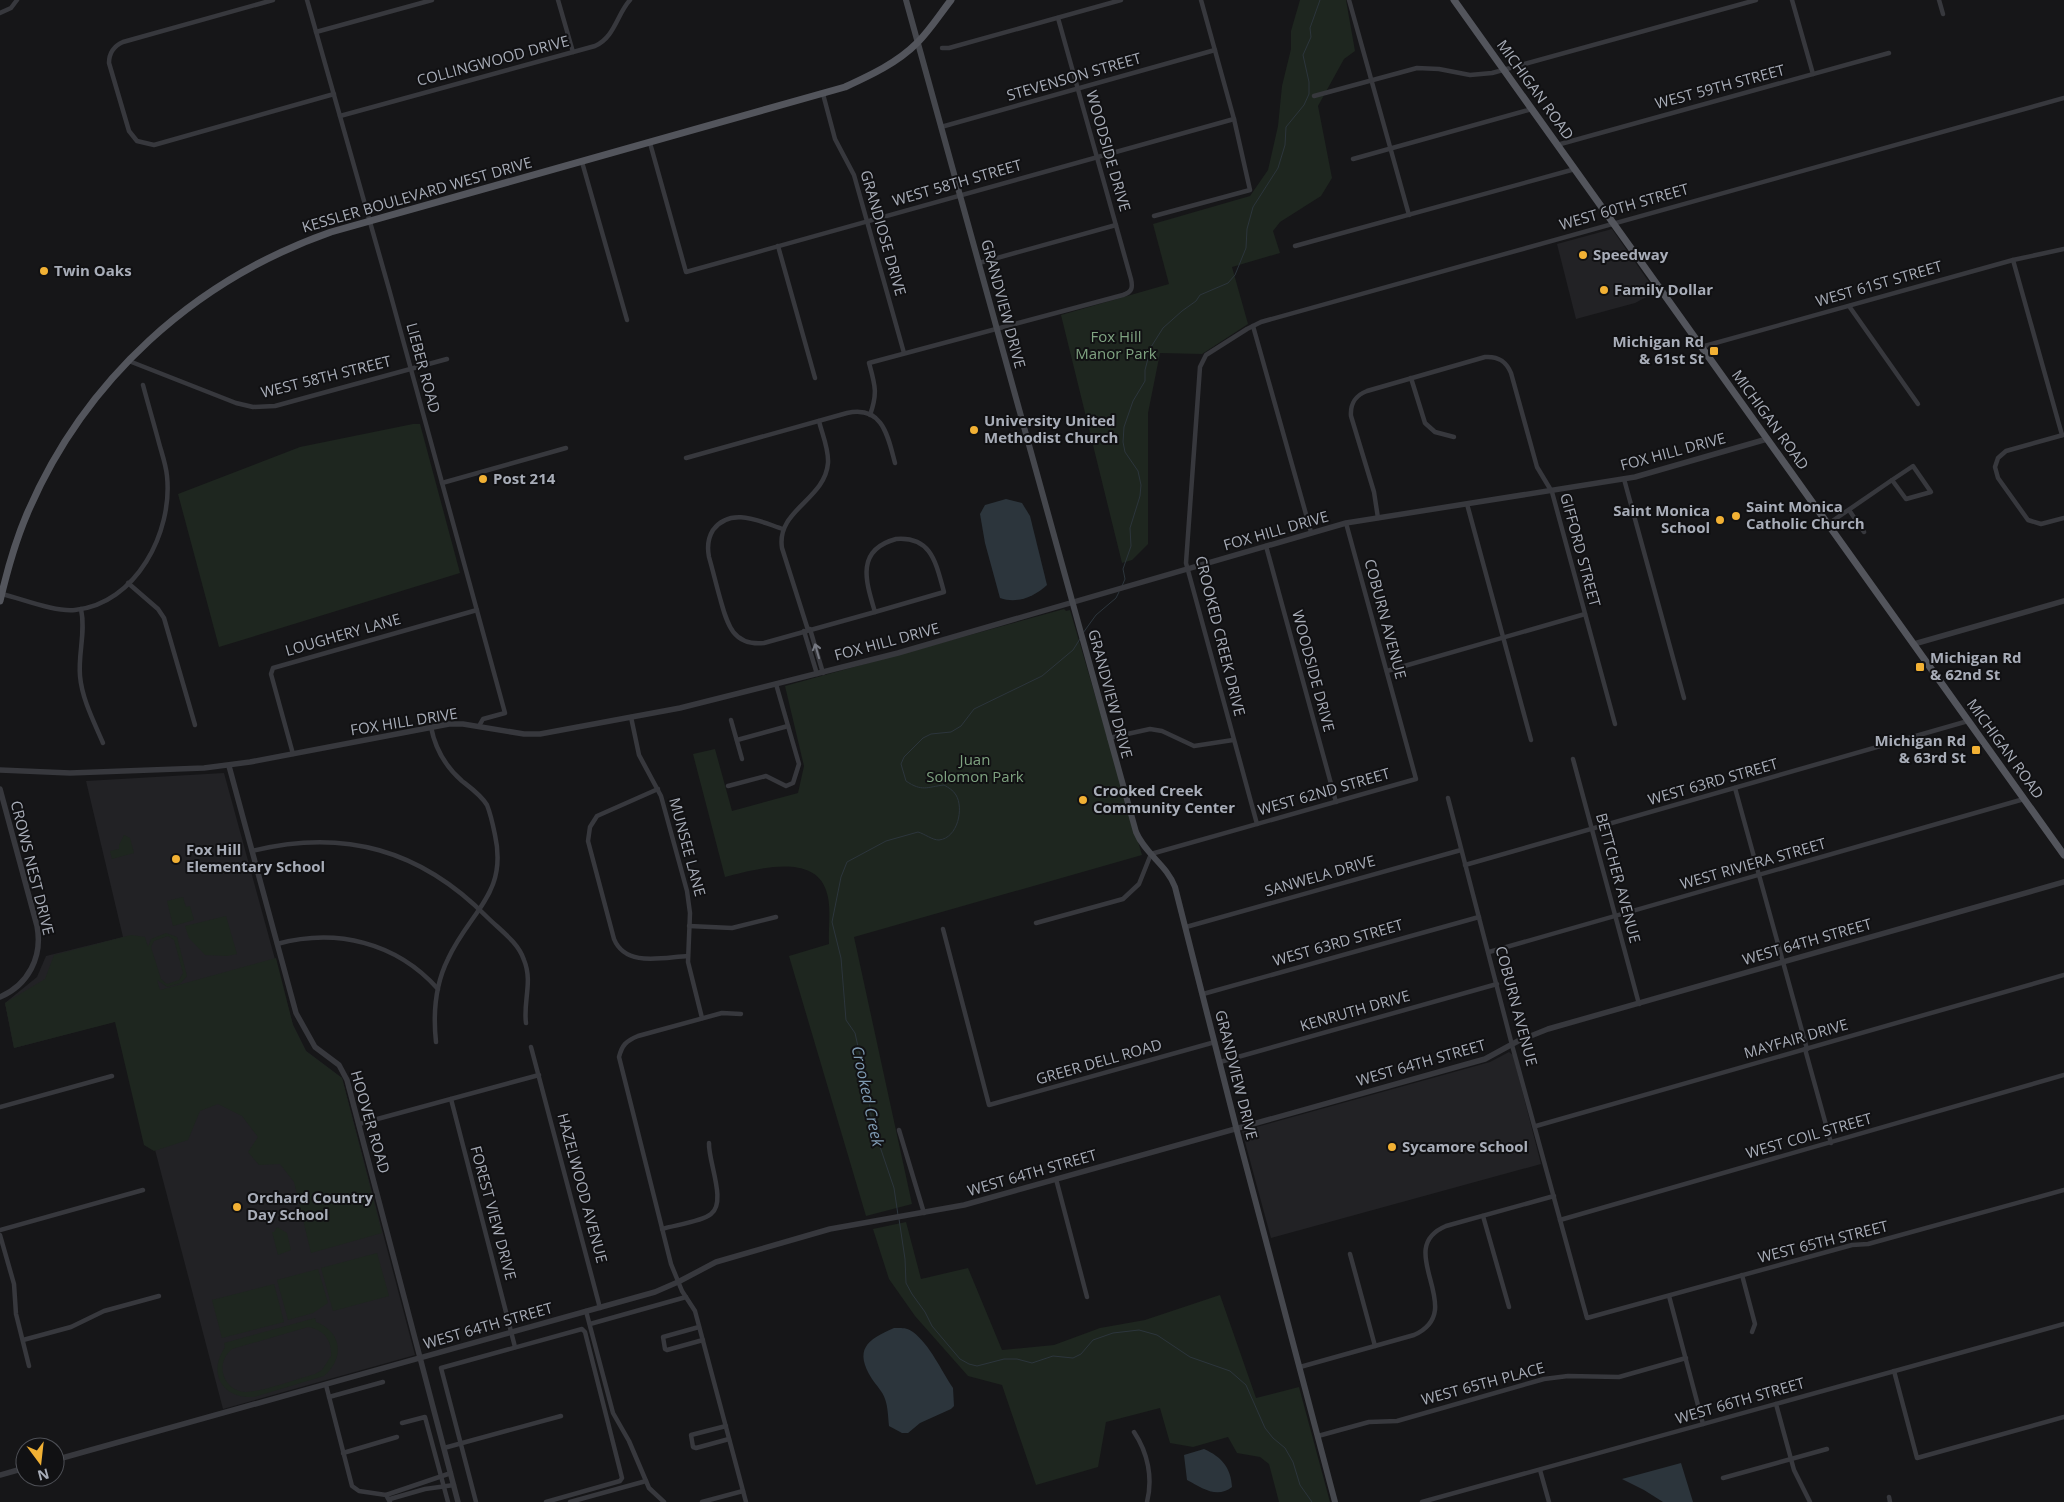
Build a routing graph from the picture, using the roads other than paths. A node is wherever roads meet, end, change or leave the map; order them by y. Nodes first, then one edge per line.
1 (17, 0) edge
2 (273, 0) edge
3 (307, 0) edge
4 (432, 0) edge
5 (558, 0) edge
6 (630, 0) edge
7 (906, 0) edge
8 (951, 0) edge
9 (1121, 0) edge
10 (1201, 0) edge
11 (1349, 0) edge
12 (1454, 0) edge
13 (1756, 0) edge
14 (1792, 0) edge
15 (1939, 0) edge
16 (0, 13) edge
17 (1943, 14) dead end
18 (1058, 18) junction
19 (316, 32) junction
20 (918, 42) junction
21 (942, 48) dead end
22 (1215, 50) junction
23 (573, 52) junction
24 (1889, 53) dead end
25 (1503, 70) junction
26 (1812, 74) junction
27 (1371, 80) junction
28 (1078, 89) junction
29 (334, 94) junction
30 (823, 94) junction
31 (1314, 96) dead end
32 (2064, 98) edge
33 (1532, 109) junction
34 (340, 116) junction
35 (1234, 119) junction
36 (941, 127) junction
37 (650, 143) junction
38 (1557, 145) junction
39 (1390, 149) junction
40 (1098, 157) junction
41 (1353, 159) dead end
42 (582, 162) junction
43 (1575, 169) junction
44 (960, 195) junction
45 (1409, 215) junction
46 (1154, 216) dead end
47 (369, 220) junction
48 (867, 222) junction
49 (1614, 223) junction
50 (1116, 225) junction
51 (778, 246) junction
52 (1295, 246) dead end
53 (2064, 249) edge
54 (2014, 260) junction
55 (979, 263) junction
56 (1848, 306) junction
57 (627, 320) dead end
58 (1253, 326) junction
59 (996, 328) junction
60 (1702, 347) junction
61 (904, 353) junction
62 (447, 359) dead end
63 (127, 360) junction
64 (1201, 361) joint
65 (410, 368) junction
66 (815, 378) dead end
67 (1411, 378) junction
68 (143, 385) dead end
69 (1918, 404) dead end
70 (870, 415) junction
71 (819, 421) junction
72 (2063, 435) edge
73 (1454, 437) dead end
74 (1767, 439) junction
75 (566, 448) dead end
76 (686, 458) dead end
77 (895, 463) dead end
78 (1624, 479) junction
79 (1892, 480) junction
80 (442, 483) junction
81 (1552, 492) junction
82 (1467, 504) junction
83 (1849, 510) junction
84 (1378, 518) junction
85 (2064, 518) edge
86 (1346, 523) junction
87 (1828, 524) junction
88 (783, 529) junction
89 (1311, 532) junction
90 (1864, 532) dead end
91 (1266, 546) junction
92 (1187, 570) junction
93 (128, 583) junction
94 (1, 597) edge
95 (2064, 601) edge
96 (1072, 603) junction
97 (81, 609) junction
98 (477, 610) junction
99 (875, 612) junction
100 (1585, 614) junction
101 (807, 630) junction
102 (1503, 637) junction
103 (1914, 644) junction
104 (1387, 671) junction
105 (820, 674) junction
106 (776, 684) junction
107 (1684, 698) dead end
108 (631, 717) junction
109 (731, 720) dead end
110 (1968, 721) junction
111 (1615, 724) dead end
112 (195, 725) dead end
113 (479, 726) junction
114 (788, 726) junction
115 (431, 727) junction
116 (1108, 738) junction
117 (737, 740) junction
118 (1233, 740) junction
119 (1531, 740) dead end
120 (103, 743) dead end
121 (293, 754) junction
122 (742, 759) dead end
123 (1573, 759) dead end
124 (229, 766) junction
125 (0, 770) edge
126 (1416, 779) joint
127 (728, 786) dead end
128 (1735, 788) junction
129 (0, 789) edge
130 (658, 789) junction
131 (1448, 798) dead end
132 (2024, 799) junction
133 (1336, 802) junction
134 (1257, 824) junction
135 (1592, 830) junction
136 (1461, 850) junction
137 (252, 851) junction
138 (1151, 854) junction
139 (2064, 855) edge
140 (1465, 865) junction
141 (1758, 876) junction
142 (2064, 882) edge
143 (479, 909) junction
144 (776, 917) dead end
145 (1479, 917) junction
146 (1616, 917) junction
147 (1036, 923) dead end
148 (689, 926) junction
149 (1186, 927) junction
150 (943, 929) dead end
151 (277, 944) junction
152 (1489, 952) junction
153 (688, 956) junction
154 (1783, 962) junction
155 (2064, 975) edge
156 (1497, 984) junction
157 (438, 989) junction
158 (1203, 994) junction
159 (0, 997) edge
160 (1639, 1004) junction
161 (741, 1014) dead end
162 (702, 1018) junction
163 (526, 1023) dead end
164 (436, 1042) dead end
165 (1215, 1042) junction
166 (1512, 1044) junction
167 (531, 1047) dead end
168 (1806, 1049) junction
169 (1220, 1062) junction
170 (539, 1075) junction
171 (2064, 1075) edge
172 (112, 1076) dead end
173 (451, 1099) junction
174 (0, 1107) edge
175 (359, 1124) junction
176 (1536, 1126) junction
177 (1238, 1129) junction
178 (899, 1130) dead end
179 (709, 1142) dead end
180 (1831, 1143) junction
181 (1056, 1179) junction
182 (143, 1190) dead end
183 (2064, 1190) edge
184 (1554, 1196) junction
185 (924, 1213) junction
186 (1483, 1216) junction
187 (1560, 1220) junction
188 (662, 1229) junction
189 (0, 1230) edge
190 (0, 1235) edge
191 (1350, 1254) dead end
192 (1742, 1275) junction
193 (678, 1282) junction
194 (159, 1296) dead end
195 (1669, 1296) junction
196 (686, 1297) junction
197 (1086, 1297) dead end
198 (1509, 1307) dead end
199 (600, 1308) junction
200 (586, 1311) junction
201 (1587, 1318) joint
202 (590, 1324) junction
203 (2064, 1324) edge
204 (699, 1327) junction
205 (512, 1332) junction
206 (1752, 1332) dead end
207 (23, 1340) junction
208 (703, 1340) junction
209 (1376, 1346) junction
210 (515, 1347) junction
211 (421, 1358) junction
212 (1686, 1358) junction
213 (29, 1366) dead end
214 (1300, 1367) junction
215 (1894, 1371) junction
216 (383, 1382) dead end
217 (326, 1385) junction
218 (329, 1397) junction
219 (1776, 1404) junction
220 (561, 1416) dead end
221 (2064, 1417) edge
222 (402, 1423) dead end
223 (1703, 1424) junction
224 (726, 1426) junction
225 (1134, 1432) dead end
226 (1318, 1436) junction
227 (397, 1438) dead end
228 (729, 1439) junction
229 (460, 1444) junction
230 (444, 1448) junction
231 (1826, 1449) dead end
232 (343, 1453) junction
233 (65, 1457) edge
234 (1791, 1459) junction
235 (1540, 1470) junction
236 (15, 1471) edge
237 (451, 1474) junction
238 (0, 1475) edge
239 (441, 1476) junction
240 (1723, 1478) dead end
241 (646, 1481) junction
242 (454, 1485) junction
243 (444, 1488) junction
244 (743, 1491) junction
245 (386, 1494) junction
246 (390, 1501) edge
247 (448, 1502) edge
248 (458, 1502) edge
249 (476, 1502) edge
250 (546, 1502) edge
251 (570, 1502) edge
252 (664, 1502) edge
253 (702, 1502) edge
254 (746, 1502) edge
255 (1147, 1502) edge
256 (1335, 1502) edge
257 (1422, 1502) edge
258 (1549, 1502) edge
259 (1810, 1502) edge

1 - 16 street
2 - 29 street
3 - 19 street, LIEBER ROAD
4 - 19 street
5 - 23 street
6 - 23 street, COLLINGWOOD DRIVE
7 - 20 main road, GRANDVIEW DRIVE
8 - 20 main road, KESSLER BOULEVARD WEST DRIVE
9 - 18 street
10 - 22 street
11 - 27 street
12 - 25 main road, MICHIGAN ROAD
13 - 25 street
14 - 26 street
15 - 17 street
18 - 21 street
18 - 28 street, WOODSIDE DRIVE
19 - 29 street, LIEBER ROAD
20 - 30 main road, KESSLER BOULEVARD WEST DRIVE
20 - 36 main road, GRANDVIEW DRIVE
22 - 28 street, STEVENSON STREET
22 - 35 street
23 - 34 street, COLLINGWOOD DRIVE
24 - 26 street, WEST 59TH STREET
25 - 27 street
25 - 33 main road, MICHIGAN ROAD
26 - 38 street, WEST 59TH STREET
27 - 31 street
27 - 39 street
28 - 36 street, STEVENSON STREET
28 - 40 street, WOODSIDE DRIVE
29 - 34 street, LIEBER ROAD
30 - 37 main road, KESSLER BOULEVARD WEST DRIVE
30 - 48 street, GRANDIOSE DRIVE
32 - 49 street, WEST 60TH STREET
33 - 38 main road, MICHIGAN ROAD
33 - 39 street
34 - 47 street, LIEBER ROAD
35 - 40 street, WEST 58TH STREET
35 - 46 street
36 - 44 main road, GRANDVIEW DRIVE
37 - 42 main road, KESSLER BOULEVARD WEST DRIVE
37 - 51 street, WEST 58TH STREET
38 - 43 main road, MICHIGAN ROAD
39 - 41 street
39 - 45 street
40 - 44 street, WEST 58TH STREET
40 - 50 street, WOODSIDE DRIVE
42 - 47 main road, KESSLER BOULEVARD WEST DRIVE
42 - 57 street
43 - 45 street
43 - 49 main road, MICHIGAN ROAD
44 - 48 street, WEST 58TH STREET
44 - 55 main road, GRANDVIEW DRIVE
45 - 52 street
47 - 63 main road, KESSLER BOULEVARD WEST DRIVE
47 - 65 street, LIEBER ROAD
48 - 51 street, WEST 58TH STREET
48 - 61 street, GRANDIOSE DRIVE
49 - 58 street, WEST 60TH STREET
49 - 60 main road, MICHIGAN ROAD
50 - 55 street
50 - 59 street, WOODSIDE DRIVE
51 - 66 street
53 - 54 street, WEST 61ST STREET
54 - 56 street, WEST 61ST STREET
54 - 72 street
55 - 59 main road, GRANDVIEW DRIVE
56 - 60 street, WEST 61ST STREET
56 - 69 street
58 - 64 street, WEST 60TH STREET
58 - 89 street
59 - 61 street
59 - 96 main road, GRANDVIEW DRIVE
60 - 74 main road, MICHIGAN ROAD
61 - 70 street
62 - 65 street, WEST 58TH STREET
63 - 65 street, WEST 58TH STREET
63 - 94 main road, KESSLER BOULEVARD WEST DRIVE
64 - 92 street, CROOKED CREEK DRIVE
65 - 80 street, LIEBER ROAD
67 - 73 street
67 - 81 street, GIFFORD STREET
67 - 84 street
68 - 93 street
70 - 71 street
70 - 77 street
71 - 76 street
71 - 88 street
72 - 85 street
74 - 78 street, FOX HILL DRIVE
74 - 87 main road, MICHIGAN ROAD
75 - 80 street
78 - 81 street, FOX HILL DRIVE
78 - 107 street
79 - 79 street
79 - 83 street
80 - 98 street, LIEBER ROAD
81 - 82 street, FOX HILL DRIVE
81 - 100 street, GIFFORD STREET
82 - 84 street, FOX HILL DRIVE
82 - 102 street
83 - 87 street
83 - 90 street
84 - 86 street, FOX HILL DRIVE
86 - 89 street, FOX HILL DRIVE
86 - 104 street, COBURN AVENUE
87 - 103 main road, MICHIGAN ROAD
88 - 101 street
88 - 101 street
89 - 91 street, FOX HILL DRIVE
91 - 92 street, FOX HILL DRIVE
91 - 133 street, WOODSIDE DRIVE
92 - 96 street, FOX HILL DRIVE
92 - 118 street, CROOKED CREEK DRIVE
93 - 97 street
93 - 112 street
94 - 97 street
95 - 103 street
96 - 105 street, FOX HILL DRIVE
96 - 116 main road, GRANDVIEW DRIVE
97 - 120 street
98 - 113 street, LIEBER ROAD
98 - 121 street, LOUGHERY LANE
99 - 99 street
99 - 101 street
100 - 102 street
100 - 111 street, GIFFORD STREET
101 - 105 street
102 - 104 street
102 - 119 street
103 - 110 main road, MICHIGAN ROAD
104 - 126 street, COBURN AVENUE
105 - 106 street, FOX HILL DRIVE
106 - 108 street, FOX HILL DRIVE
106 - 114 street
108 - 113 street, FOX HILL DRIVE
108 - 130 street, MUNSEE LANE
109 - 117 street
110 - 128 street, WEST 63RD STREET
110 - 132 main road, MICHIGAN ROAD
113 - 115 street, FOX HILL DRIVE
114 - 117 street
114 - 127 street
115 - 121 street, FOX HILL DRIVE
115 - 143 street
116 - 118 street
116 - 138 main road, GRANDVIEW DRIVE
117 - 122 street
118 - 134 street, CROOKED CREEK DRIVE
121 - 124 street, FOX HILL DRIVE
123 - 135 street, BETTCHER AVENUE
124 - 125 street, FOX HILL DRIVE
124 - 137 street, HOOVER ROAD
126 - 133 street, WEST 62ND STREET
128 - 135 street, WEST 63RD STREET
128 - 141 street
129 - 159 street, CROWS NEST DRIVE
130 - 148 street, MUNSEE LANE
130 - 153 street
131 - 136 street, COBURN AVENUE
132 - 139 main road, MICHIGAN ROAD
132 - 141 street, WEST RIVIERA STREET
133 - 134 street, WEST 62ND STREET
134 - 138 street, WEST 62ND STREET
135 - 140 street, WEST 63RD STREET
135 - 146 street, BETTCHER AVENUE
136 - 140 street, COBURN AVENUE
136 - 149 street, SANWELA DRIVE
137 - 143 street
137 - 151 street, HOOVER ROAD
138 - 147 street
138 - 149 main road, GRANDVIEW DRIVE
140 - 145 street, COBURN AVENUE
141 - 146 street, WEST RIVIERA STREET
141 - 154 street
142 - 154 street, WEST 64TH STREET
143 - 157 street
143 - 163 street
144 - 148 street
145 - 152 street, COBURN AVENUE
145 - 158 street, WEST 63RD STREET
146 - 152 street, WEST RIVIERA STREET
146 - 160 street, BETTCHER AVENUE
148 - 153 street, MUNSEE LANE
149 - 158 main road, GRANDVIEW DRIVE
150 - 165 street, GREER DELL ROAD
151 - 157 street
151 - 175 street, HOOVER ROAD
152 - 156 street, COBURN AVENUE
153 - 162 street, MUNSEE LANE
154 - 160 street, WEST 64TH STREET
154 - 168 street
155 - 168 street, MAYFAIR DRIVE
156 - 166 street, COBURN AVENUE
156 - 169 street, KENRUTH DRIVE
157 - 164 street
158 - 165 main road, GRANDVIEW DRIVE
160 - 166 street, WEST 64TH STREET
161 - 162 street
162 - 188 street
165 - 169 main road, GRANDVIEW DRIVE
166 - 176 street, COBURN AVENUE
166 - 177 street, WEST 64TH STREET
167 - 170 street, HAZELWOOD AVENUE
168 - 176 street, MAYFAIR DRIVE
168 - 180 street
169 - 177 main road, GRANDVIEW DRIVE
170 - 173 street
170 - 199 street, HAZELWOOD AVENUE
171 - 180 street, WEST COIL STREET
172 - 174 street
173 - 175 street
173 - 205 street, FOREST VIEW DRIVE
175 - 211 street, HOOVER ROAD
176 - 184 street, COBURN AVENUE
177 - 181 street, WEST 64TH STREET
177 - 214 main road, GRANDVIEW DRIVE
178 - 185 street
179 - 188 street
180 - 187 street, WEST COIL STREET
181 - 185 street, WEST 64TH STREET
181 - 197 street
182 - 189 street
183 - 192 street, WEST 65TH STREET
184 - 186 street
184 - 187 street, COBURN AVENUE
185 - 193 street, WEST 64TH STREET
186 - 198 street
186 - 209 street
187 - 201 street, COBURN AVENUE
188 - 193 street
190 - 207 street
191 - 209 street
192 - 195 street, WEST 65TH STREET
192 - 206 street
193 - 196 street
193 - 199 street, WEST 64TH STREET
194 - 207 street
195 - 201 street, WEST 65TH STREET
195 - 212 street
196 - 202 street
196 - 204 street
199 - 200 street, WEST 64TH STREET
200 - 202 street
200 - 205 street, WEST 64TH STREET
202 - 241 street
203 - 215 street, WEST 66TH STREET
204 - 208 street
204 - 208 street
205 - 210 street, FOREST VIEW DRIVE
205 - 211 street, WEST 64TH STREET
207 - 213 street
208 - 224 street
209 - 214 street
210 - 229 street
210 - 250 street
211 - 217 street, WEST 64TH STREET
211 - 230 street, HOOVER ROAD
212 - 223 street
212 - 226 street, WEST 65TH PLACE
214 - 226 main road, GRANDVIEW DRIVE
215 - 219 street, WEST 66TH STREET
215 - 221 street
216 - 218 street
217 - 218 street
217 - 233 street, WEST 64TH STREET
218 - 232 street
219 - 223 street, WEST 66TH STREET
219 - 234 street
220 - 229 street
222 - 239 street
223 - 235 street, WEST 66TH STREET
224 - 228 street
224 - 228 street
225 - 255 street
226 - 256 main road, GRANDVIEW DRIVE
227 - 232 street
228 - 244 street
229 - 230 street
229 - 249 street
230 - 237 street, HOOVER ROAD
231 - 234 street
232 - 245 street
234 - 240 street
234 - 259 street
235 - 257 street, WEST 66TH STREET
235 - 258 street
236 - 238 street
237 - 239 street
237 - 242 street, HOOVER ROAD
239 - 243 street
239 - 245 street
241 - 251 street
241 - 252 street
242 - 243 street
242 - 248 street, HOOVER ROAD
243 - 246 street
243 - 247 street
244 - 253 street
244 - 254 street
245 - 246 street

